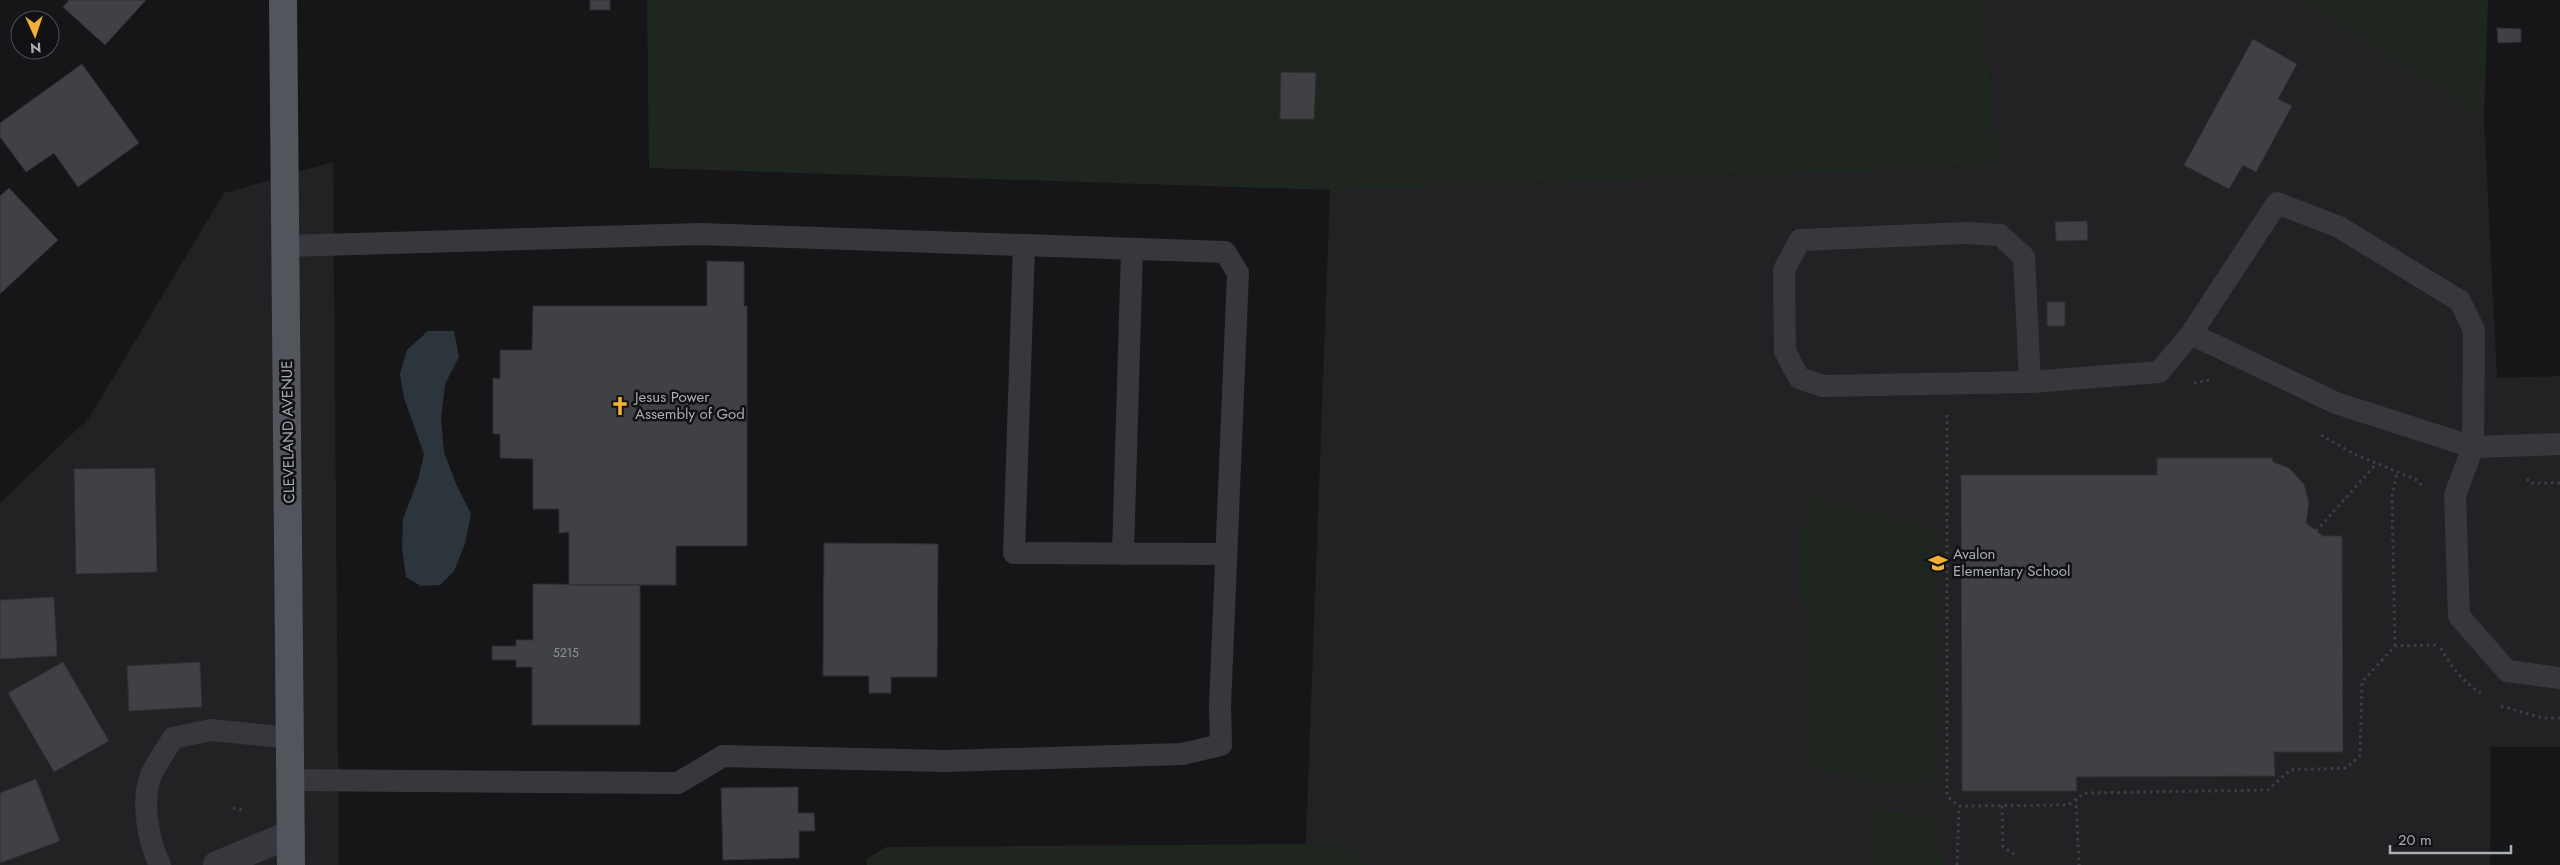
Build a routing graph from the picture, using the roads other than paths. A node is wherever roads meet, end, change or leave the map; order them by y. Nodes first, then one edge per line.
1 (283, 0) edge
2 (1024, 245) junction
3 (286, 246) junction
4 (1132, 249) junction
5 (2191, 334) junction
6 (2030, 382) junction
7 (2560, 444) edge
8 (2473, 446) junction
9 (1123, 554) junction
10 (1226, 554) junction
11 (2560, 678) edge
12 (291, 738) junction
13 (291, 780) junction
14 (291, 834) junction
15 (160, 865) edge
16 (217, 865) edge
17 (291, 865) edge

1 - 3 main road, CLEVELAND AVENUE
2 - 3 lane
2 - 4 lane
2 - 9 lane
3 - 12 main road, CLEVELAND AVENUE
4 - 9 lane
4 - 10 lane
5 - 6 lane
5 - 8 lane
5 - 8 lane
6 - 6 lane
7 - 8 lane
8 - 11 lane
9 - 10 lane
10 - 13 lane
12 - 13 main road, CLEVELAND AVENUE
12 - 15 lane
13 - 14 main road, CLEVELAND AVENUE
14 - 16 street
14 - 17 main road, CLEVELAND AVENUE

